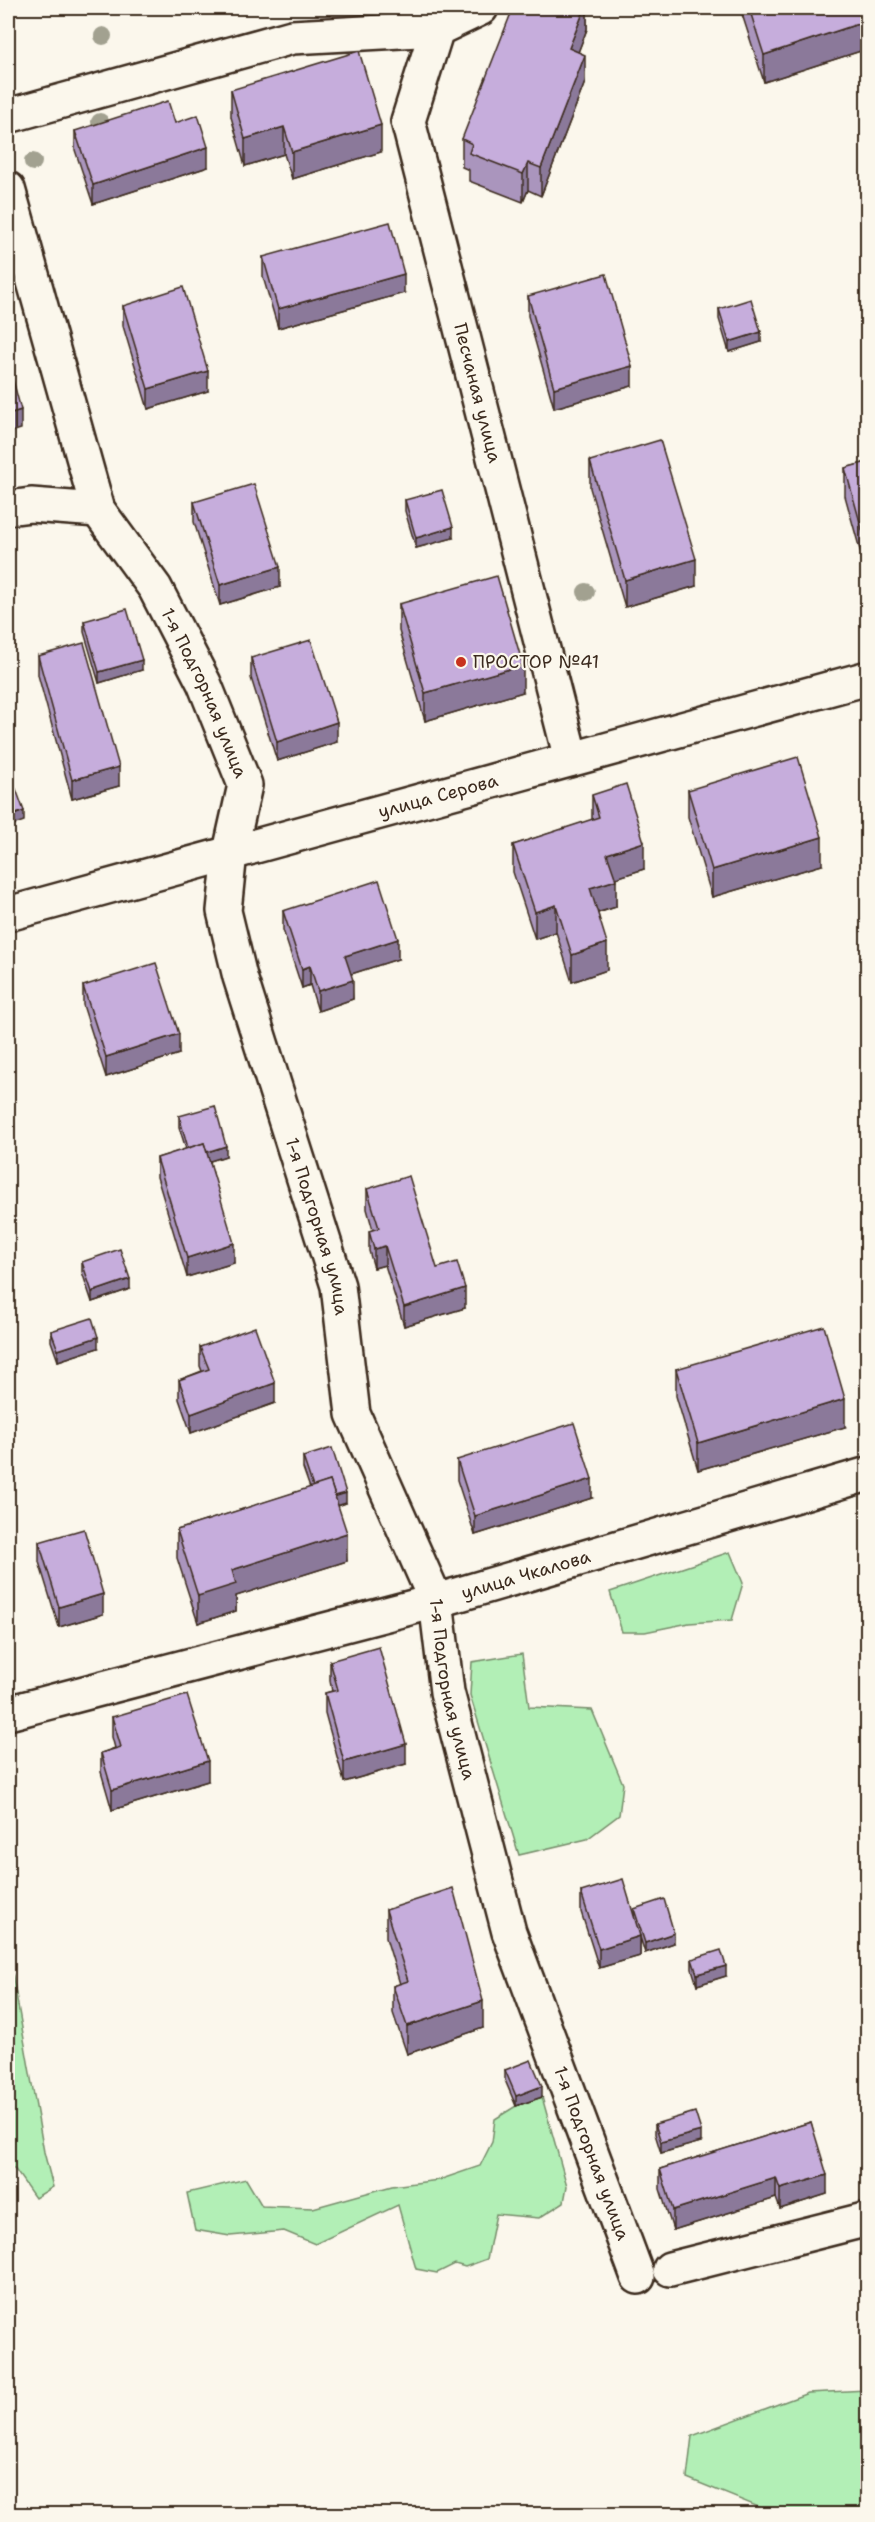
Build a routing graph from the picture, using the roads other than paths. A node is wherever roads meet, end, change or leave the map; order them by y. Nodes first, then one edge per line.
1 (481, 8) edge
2 (437, 29) junction
3 (8, 116) edge
4 (8, 189) edge
5 (8, 508) edge
6 (98, 510) junction
7 (867, 678) edge
8 (571, 759) junction
9 (230, 852) junction
10 (8, 914) edge
11 (867, 1474) edge
12 (436, 1601) junction
13 (8, 1713) edge
14 (867, 2219) edge
15 (670, 2270) dead end
16 (638, 2277) dead end

1 - 2 street
2 - 3 street
2 - 8 street, Песчаная улица
4 - 6 street, 1-я Подгорная улица
5 - 6 street
6 - 9 street, 1-я Подгорная улица
7 - 8 street, улица Серова
8 - 9 street, улица Серова
9 - 10 street, улица Серова
9 - 12 street, 1-я Подгорная улица
11 - 12 street, улица Чкалова
12 - 13 street, улица Чкалова
12 - 16 street, 1-я Подгорная улица
14 - 15 street

